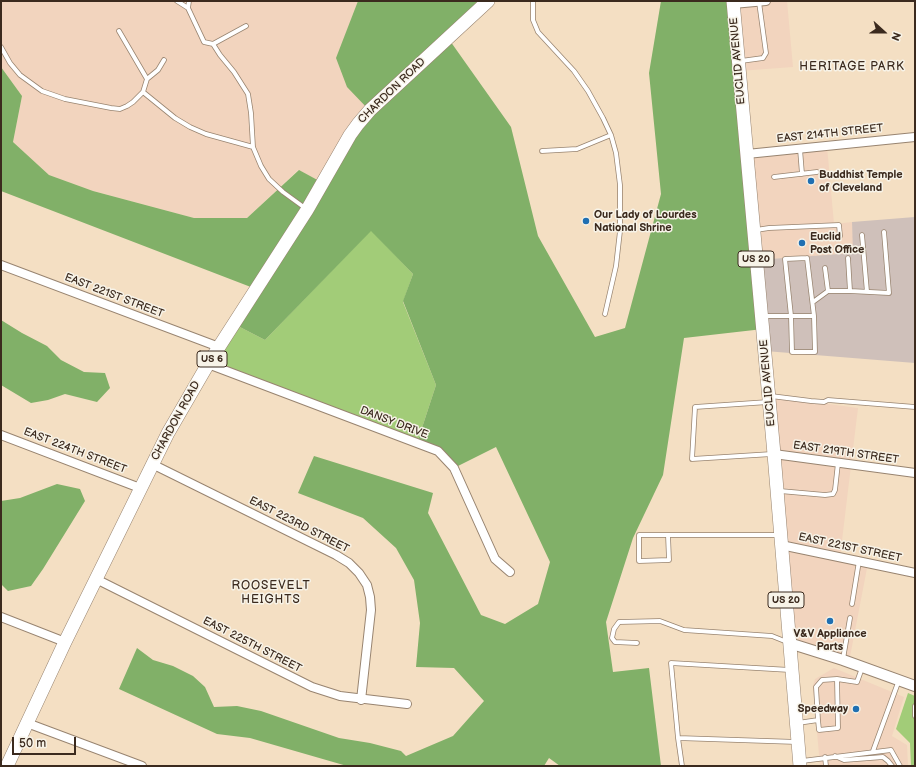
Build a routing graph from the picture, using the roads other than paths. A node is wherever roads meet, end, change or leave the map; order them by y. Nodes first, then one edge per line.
1 (177, 1) edge
2 (189, 1) edge
3 (488, 1) edge
4 (533, 1) edge
5 (763, 1) edge
6 (733, 3) edge
7 (188, 8) junction
8 (246, 26) dead end
9 (119, 31) dead end
10 (213, 44) junction
11 (1, 47) edge
12 (164, 60) dead end
13 (738, 61) junction
14 (147, 79) junction
15 (143, 92) junction
16 (611, 135) junction
17 (915, 137) edge
18 (253, 147) junction
19 (800, 148) junction
20 (542, 151) dead end
21 (747, 154) junction
22 (817, 172) dead end
23 (802, 174) junction
24 (774, 176) dead end
25 (307, 210) junction
26 (754, 231) junction
27 (884, 232) dead end
28 (862, 235) dead end
29 (840, 236) dead end
30 (848, 258) dead end
31 (1, 265) edge
32 (825, 268) dead end
33 (828, 291) junction
34 (850, 291) junction
35 (867, 292) junction
36 (813, 302) junction
37 (605, 314) dead end
38 (762, 316) junction
39 (791, 316) junction
40 (814, 316) junction
41 (219, 347) junction
42 (208, 364) junction
43 (769, 399) junction
44 (915, 407) edge
45 (1, 435) edge
46 (774, 454) junction
47 (838, 463) junction
48 (152, 464) junction
49 (915, 473) edge
50 (140, 488) junction
51 (777, 491) junction
52 (668, 535) junction
53 (781, 540) junction
54 (859, 561) junction
55 (510, 572) dead end
56 (915, 573) edge
57 (96, 579) junction
58 (852, 604) dead end
59 (1, 617) edge
60 (850, 618) dead end
61 (65, 642) junction
62 (637, 643) dead end
63 (789, 643) junction
64 (843, 660) junction
65 (862, 667) junction
66 (791, 670) junction
67 (837, 679) junction
68 (899, 680) junction
69 (915, 686) edge
70 (361, 700) junction
71 (407, 704) dead end
72 (915, 706) edge
73 (915, 716) edge
74 (818, 720) junction
75 (27, 723) junction
76 (796, 724) junction
77 (678, 738) junction
78 (797, 742) junction
79 (873, 752) junction
80 (834, 756) junction
81 (825, 757) junction
82 (799, 764) edge
83 (7, 766) edge
84 (142, 766) edge
85 (682, 766) edge
86 (826, 766) edge
87 (892, 766) edge
88 (900, 766) edge

1 - 7 lane
2 - 7 lane
3 - 25 main road, CHARDON ROAD / US 6
4 - 16 lane
5 - 6 street
5 - 13 lane
6 - 13 main road, EUCLID AVENUE / US 20
7 - 10 lane
8 - 10 lane
9 - 14 lane
10 - 18 lane
11 - 15 lane
12 - 14 lane
13 - 21 main road, EUCLID AVENUE / US 20
14 - 15 lane
15 - 18 lane
16 - 20 lane
16 - 37 lane
17 - 19 street, EAST 214TH STREET
18 - 25 lane
19 - 21 street, EAST 214TH STREET
19 - 23 lane
21 - 26 main road, EUCLID AVENUE / US 20
22 - 23 lane
23 - 24 lane
25 - 41 main road, CHARDON ROAD / US 6
26 - 29 lane
26 - 38 main road, EUCLID AVENUE / US 20
27 - 35 lane
28 - 35 lane
30 - 34 lane
31 - 41 street, EAST 221ST STREET
32 - 33 lane
33 - 34 lane
33 - 36 lane
34 - 35 lane
36 - 39 lane
36 - 40 lane
38 - 39 lane
38 - 43 main road, EUCLID AVENUE / US 20
39 - 40 lane
39 - 40 lane
41 - 42 main road, CHARDON ROAD / US 6
42 - 48 main road, CHARDON ROAD / US 6
42 - 55 street, DANSY DRIVE
43 - 44 lane
43 - 46 main road, EUCLID AVENUE / US 20
43 - 46 lane
45 - 50 street, EAST 224TH STREET
46 - 47 street, EAST 219TH STREET
46 - 51 main road, EUCLID AVENUE / US 20
47 - 49 street, EAST 219TH STREET
47 - 51 lane
48 - 50 main road, CHARDON ROAD / US 6
48 - 70 street, EAST 223RD STREET
50 - 57 main road, CHARDON ROAD / US 6
51 - 53 main road, EUCLID AVENUE / US 20
52 - 52 lane
52 - 53 lane
53 - 54 street, EAST 221ST STREET
53 - 63 main road, EUCLID AVENUE / US 20
54 - 56 street, EAST 221ST STREET
54 - 58 lane
57 - 61 main road, CHARDON ROAD / US 6
57 - 70 street, EAST 225TH STREET
59 - 61 street
60 - 64 lane
61 - 75 main road, CHARDON ROAD / US 6
62 - 63 lane
63 - 64 street
63 - 66 main road, EUCLID AVENUE / US 20
64 - 65 street
65 - 67 lane
65 - 68 street
66 - 76 main road, EUCLID AVENUE / US 20
66 - 77 lane
67 - 74 lane
67 - 74 lane
68 - 69 street
68 - 79 lane
70 - 71 street, EAST 225TH STREET
72 - 73 lane
74 - 76 lane
75 - 83 main road, CHARDON ROAD / US 6
75 - 84 street
76 - 78 main road, EUCLID AVENUE / US 20
77 - 78 lane
77 - 85 lane
78 - 82 main road, EUCLID AVENUE / US 20
79 - 80 lane
79 - 88 lane
80 - 81 lane
80 - 87 lane
81 - 82 lane
81 - 86 lane

